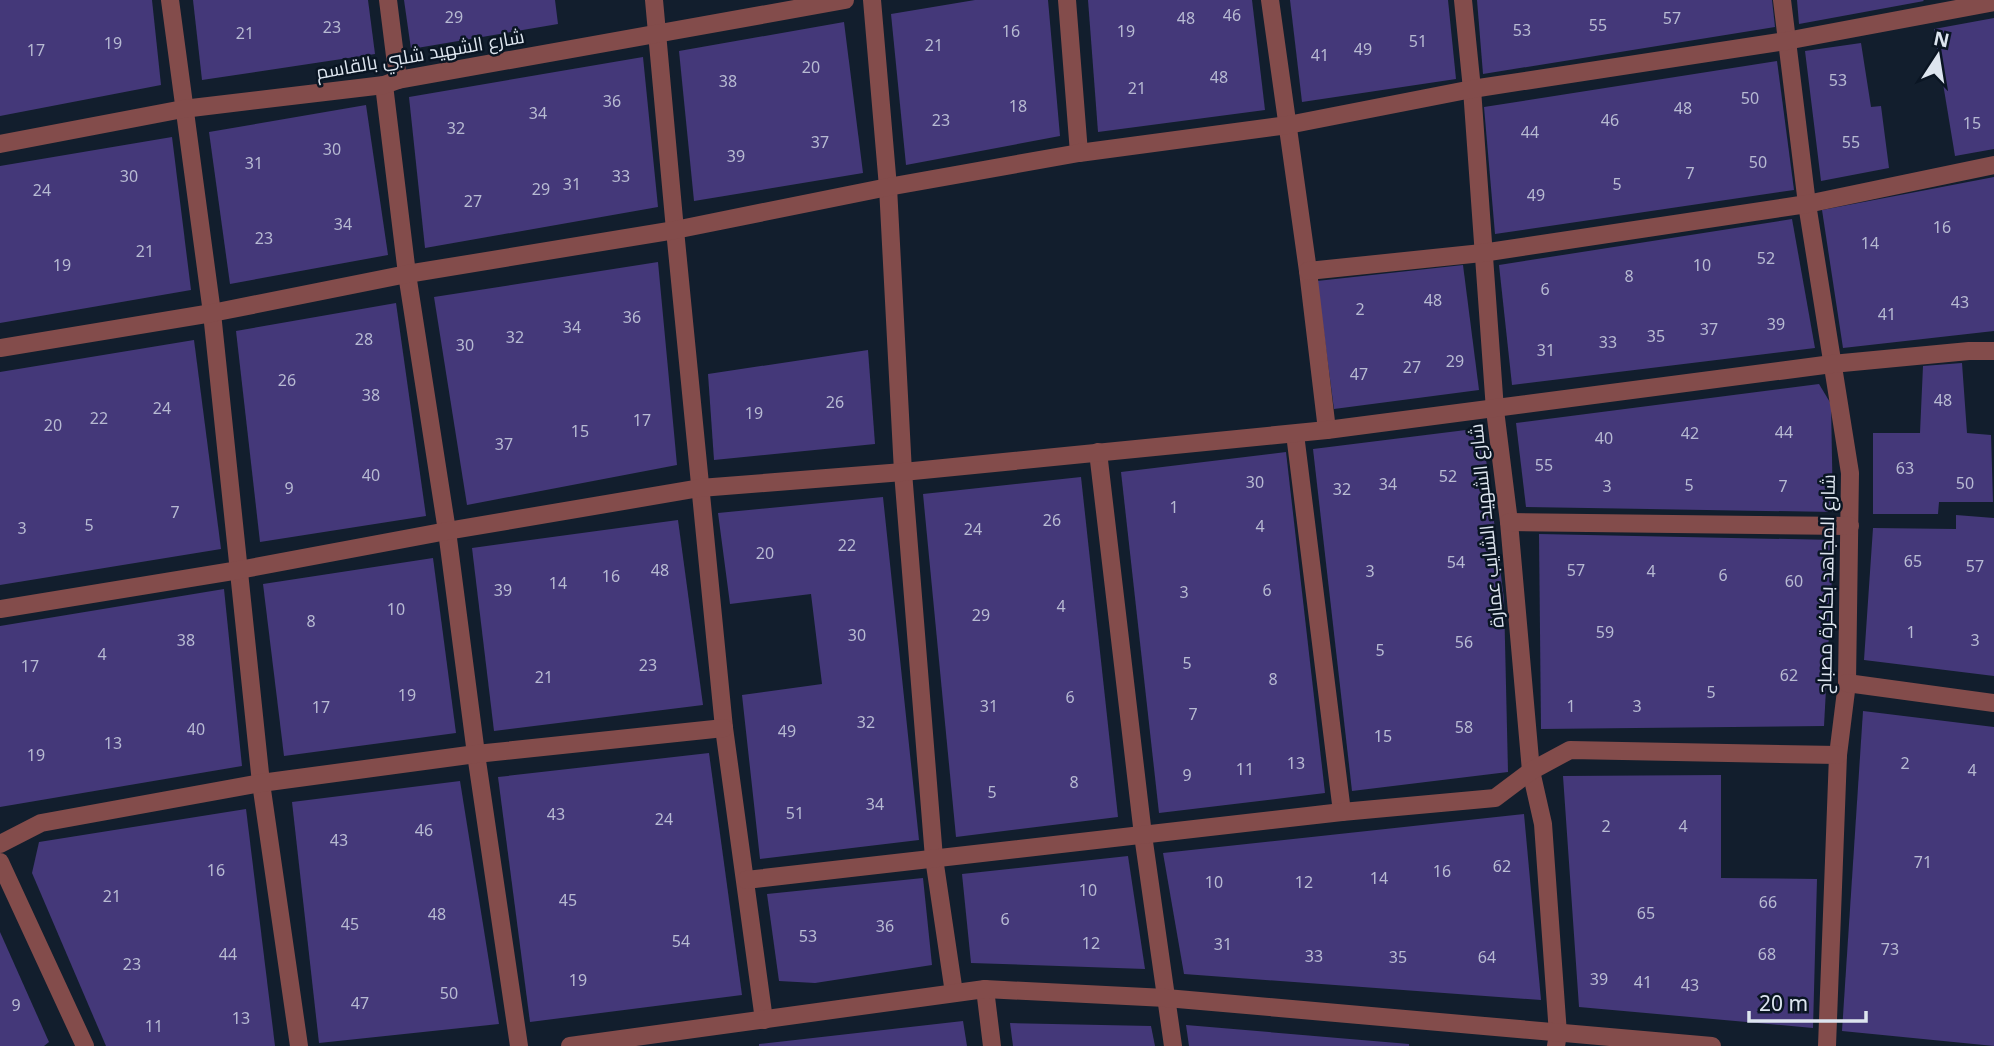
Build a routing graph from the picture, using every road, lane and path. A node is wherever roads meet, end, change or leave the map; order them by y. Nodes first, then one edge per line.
1 (170, 0) edge
2 (388, 0) edge
3 (654, 0) edge
4 (845, 0) edge
5 (872, 0) edge
6 (1067, 0) edge
7 (1270, 0) edge
8 (1463, 0) edge
9 (1782, 0) edge
10 (1994, 2) edge
11 (657, 35) junction
12 (1786, 41) junction
13 (391, 82) junction
14 (1472, 89) junction
15 (183, 109) junction
16 (1288, 125) junction
17 (0, 144) edge
18 (1079, 153) junction
19 (1994, 165) edge
20 (888, 187) junction
21 (1807, 204) junction
22 (675, 230) junction
23 (1482, 253) junction
24 (1308, 271) junction
25 (407, 274) junction
26 (212, 313) junction
27 (0, 348) edge
28 (1994, 351) edge
29 (1832, 364) junction
30 (1495, 410) junction
31 (1327, 430) junction
32 (1295, 434) junction
33 (1098, 452) junction
34 (903, 472) junction
35 (700, 488) junction
36 (1509, 522) junction
37 (1850, 526) junction
38 (447, 531) junction
39 (239, 570) junction
40 (0, 609) edge
41 (1847, 684) junction
42 (1994, 703) edge
43 (724, 728) junction
44 (476, 754) junction
45 (1838, 755) junction
46 (1531, 771) junction
47 (261, 783) junction
48 (1342, 811) junction
49 (1143, 835) junction
50 (0, 844) edge
51 (934, 858) junction
52 (0, 862) edge
53 (746, 880) junction
54 (985, 989) junction
55 (954, 993) junction
56 (1166, 998) junction
57 (764, 1020) junction
58 (1557, 1040) edge
59 (85, 1046) edge
60 (299, 1046) edge
61 (519, 1046) edge
62 (570, 1046) edge
63 (992, 1046) edge
64 (1173, 1046) edge
65 (1712, 1046) edge
66 (1827, 1046) edge

1 - 15 street
2 - 13 street
3 - 11 street
4 - 11 street, شارع الشهيد شلبي بالقاسم
5 - 20 street
6 - 18 street
7 - 16 street
8 - 14 street, شارع الشهيد الشايب عمارة
9 - 12 street, شارع المجاهد بكاكرة مصباح
10 - 12 street
11 - 13 street, شارع الشهيد شلبي بالقاسم
11 - 22 street
12 - 14 street
12 - 21 street, شارع المجاهد بكاكرة مصباح
13 - 15 street, شارع الشهيد شلبي بالقاسم
13 - 25 street
14 - 16 street
14 - 23 street, شارع الشهيد الشايب عمارة
15 - 17 street, شارع الشهيد شلبي بالقاسم
15 - 26 street
16 - 18 street
16 - 24 street
18 - 20 street
19 - 21 street
20 - 22 street
20 - 34 street
21 - 23 street
21 - 29 street, شارع المجاهد بكاكرة مصباح
22 - 25 street
22 - 35 street
23 - 24 street
23 - 30 street, شارع الشهيد الشايب عمارة
24 - 31 street
25 - 26 street
25 - 38 street
26 - 27 street
26 - 39 street
28 - 29 street
29 - 30 street
29 - 37 street, شارع المجاهد بكاكرة مصباح
30 - 31 street
30 - 36 street, شارع الشهيد الشايب عمارة
31 - 32 street
32 - 33 street
32 - 48 street
33 - 34 street
33 - 49 street
34 - 35 street
34 - 51 street
35 - 38 street
35 - 43 street
36 - 37 street
36 - 46 street, شارع الشهيد الشايب عمارة
37 - 41 street, شارع المجاهد بكاكرة مصباح
38 - 39 street
38 - 44 street
39 - 40 street
39 - 47 street
41 - 42 street
41 - 45 street, شارع المجاهد بكاكرة مصباح
43 - 44 street
43 - 53 street
44 - 47 street
44 - 61 street
45 - 46 street
45 - 66 street, شارع المجاهد بكاكرة مصباح
46 - 48 street
46 - 58 street, شارع الشهيد الشايب عمارة
47 - 50 street
47 - 60 street
48 - 49 street
49 - 51 street
49 - 56 street
51 - 53 street
51 - 55 street
52 - 59 street
53 - 57 street
54 - 55 street
54 - 56 street
54 - 63 street
55 - 57 street
56 - 58 street
56 - 64 street
57 - 62 street
58 - 65 street

